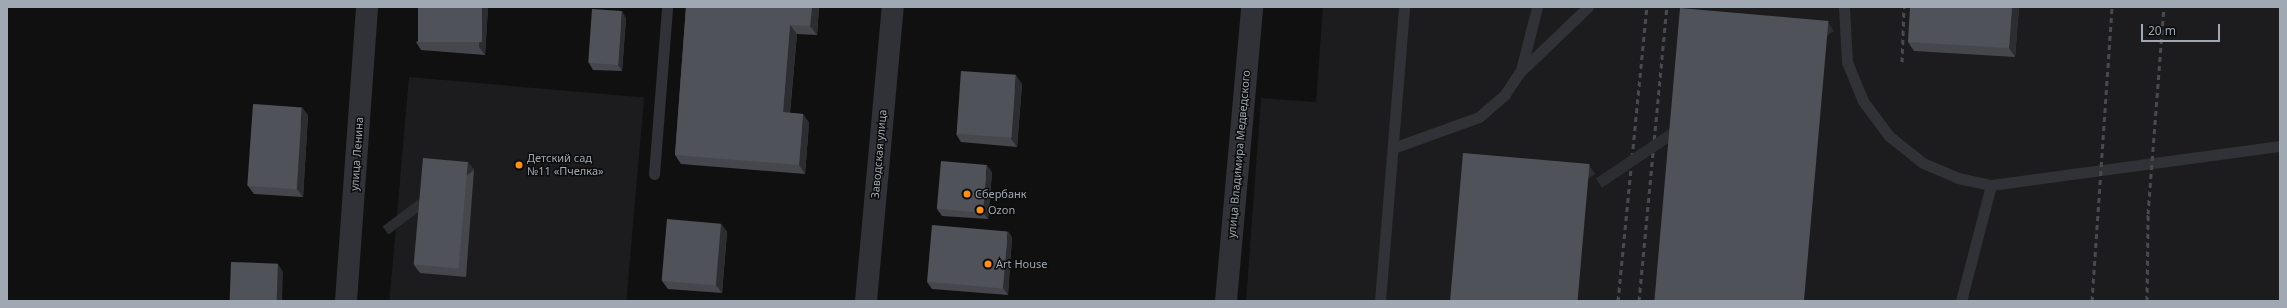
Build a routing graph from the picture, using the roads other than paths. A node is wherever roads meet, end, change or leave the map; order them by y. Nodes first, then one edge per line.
1 (368, 7) edge
2 (667, 7) edge
3 (893, 7) edge
4 (1252, 7) edge
5 (1404, 7) edge
6 (1537, 7) edge
7 (1588, 7) edge
8 (1844, 7) edge
9 (1521, 70) junction
10 (2280, 146) edge
11 (1393, 148) junction
12 (654, 174) dead end
13 (1991, 185) junction
14 (346, 301) edge
15 (866, 301) edge
16 (1226, 301) edge
17 (1380, 301) edge
18 (1961, 301) edge

1 - 14 street, улица Ленина
2 - 12 lane
3 - 15 street, Заводская улица
4 - 16 street, улица Владимира Медведского
5 - 11 lane
6 - 9 lane
7 - 9 lane
8 - 13 lane
9 - 11 lane
10 - 13 lane
11 - 17 lane
13 - 18 lane

